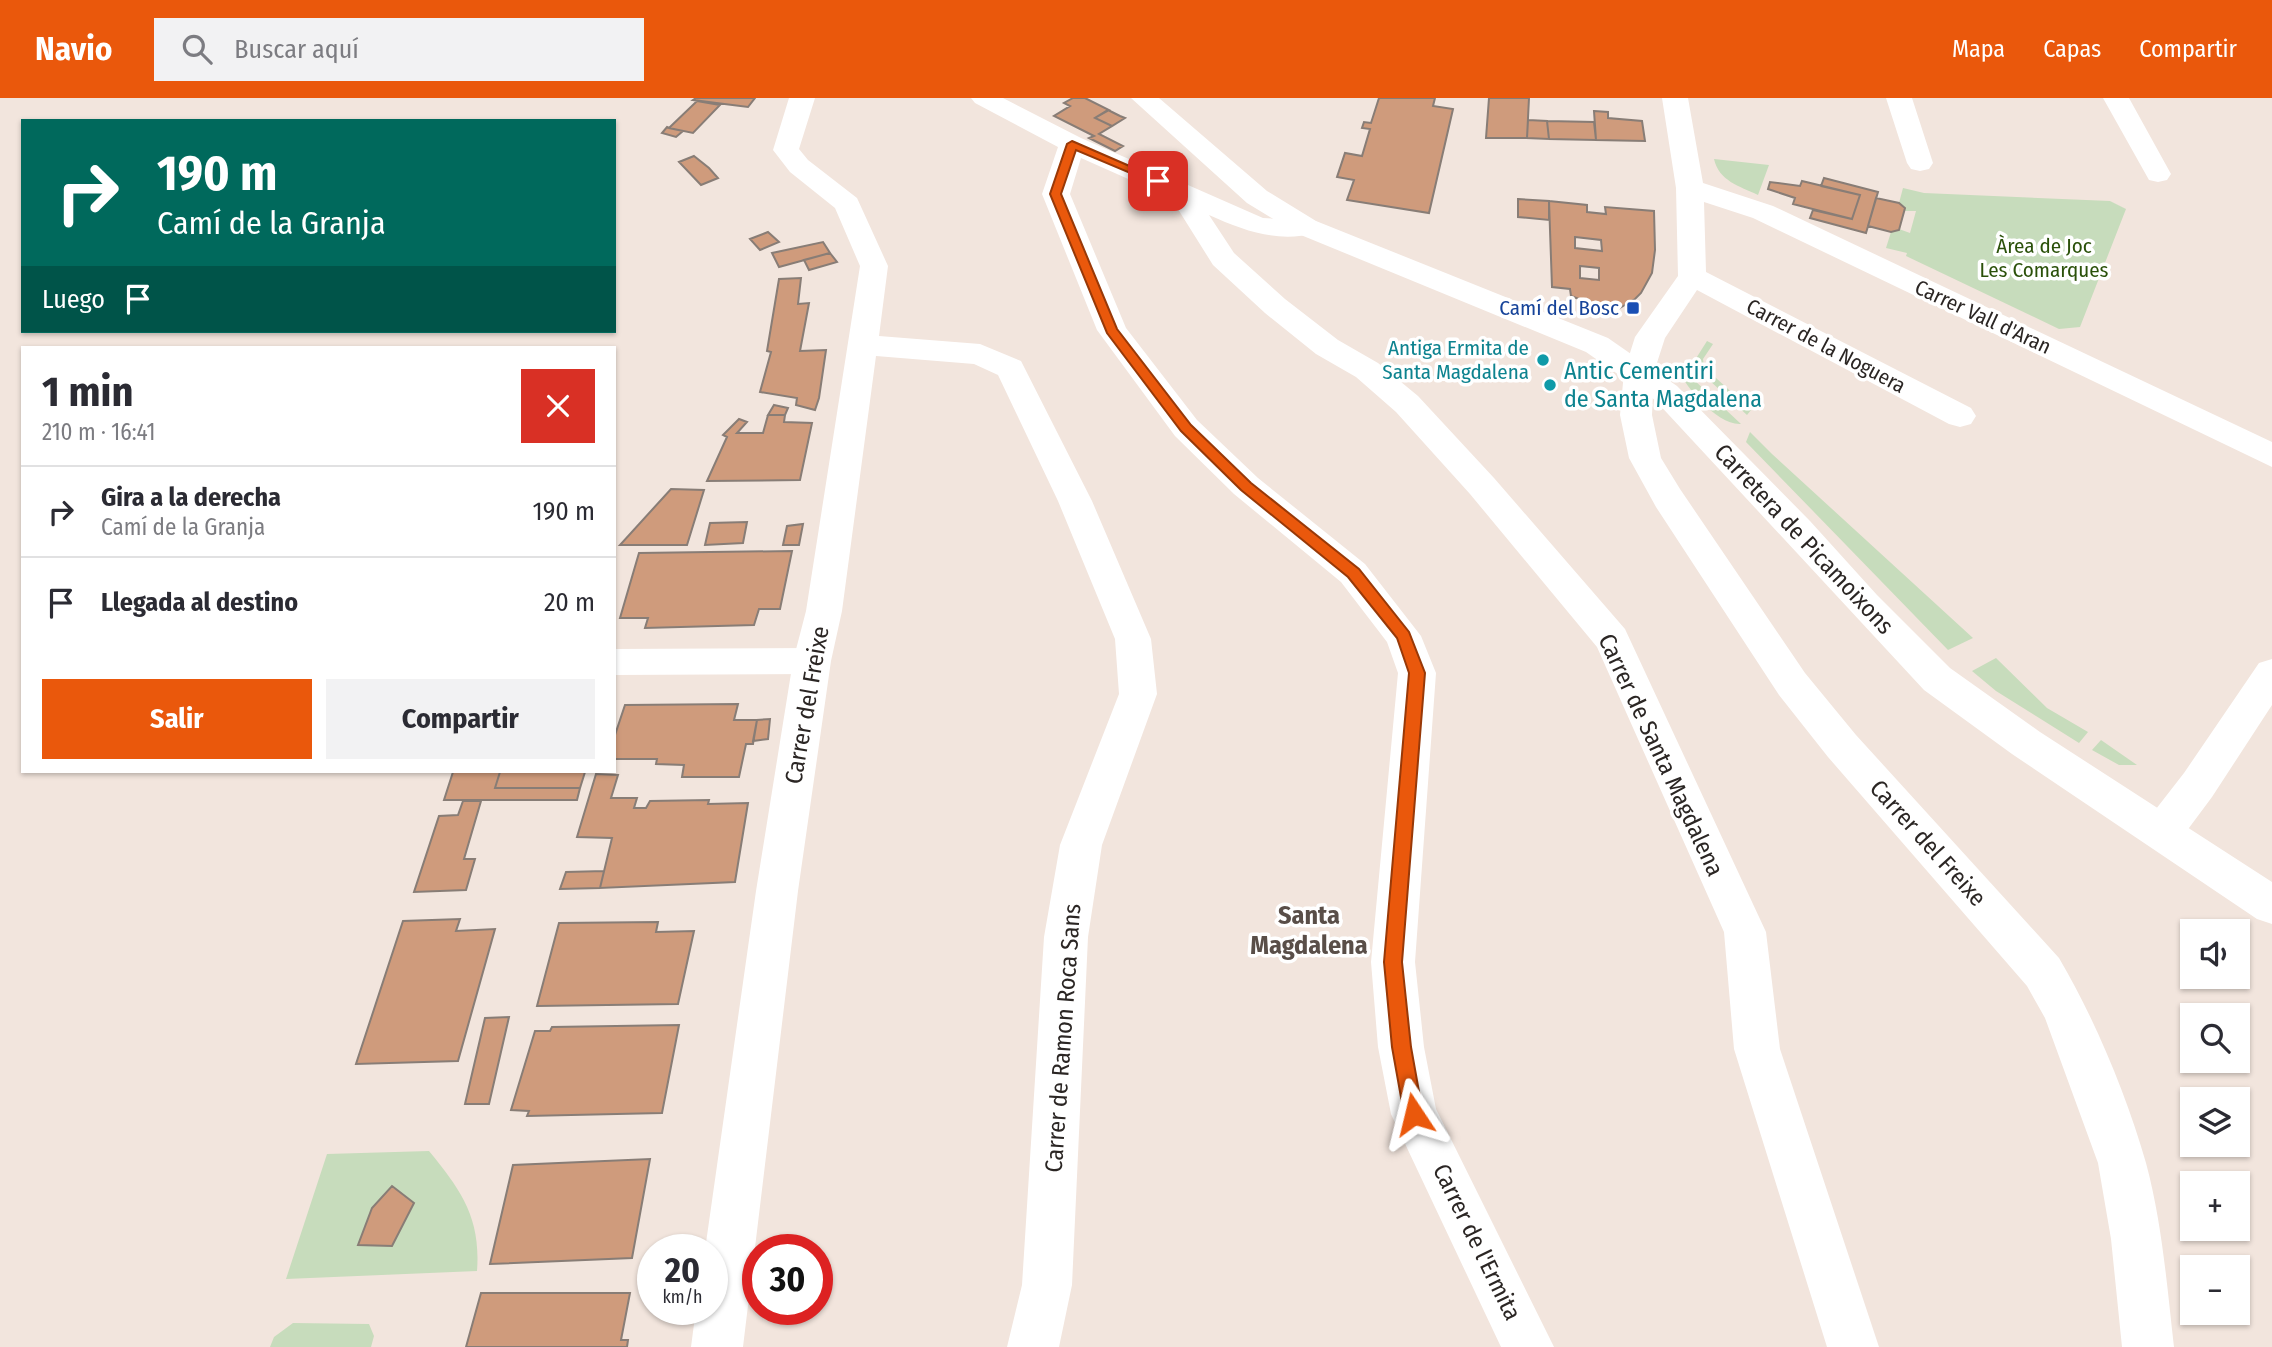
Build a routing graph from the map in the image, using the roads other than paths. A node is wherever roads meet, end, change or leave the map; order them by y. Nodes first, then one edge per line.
1 (802, 98) edge
2 (984, 98) edge
3 (1144, 98) edge
4 (1675, 98) edge
5 (1899, 98) edge
6 (2116, 98) edge
7 (1072, 144) junction
8 (1920, 163) dead end
9 (2158, 174) dead end
10 (1690, 188) junction
11 (1180, 190) junction
12 (1306, 227) junction
13 (1692, 276) junction
14 (864, 345) junction
15 (1639, 372) junction
16 (1959, 416) dead end
17 (2272, 456) edge
18 (812, 660) junction
19 (616, 662) edge
20 (2272, 674) edge
21 (2163, 831) junction
22 (2272, 905) edge
23 (717, 1347) edge
24 (1032, 1347) edge
25 (1528, 1347) edge
26 (1853, 1347) edge
27 (2148, 1347) edge

1 - 14 street, Carrer del Freixe
2 - 7 street
3 - 12 street, Carretera de Picamoixons
4 - 10 street
5 - 8 street
6 - 9 street
7 - 11 street
7 - 25 street, Carrer de l'Ermita
10 - 13 street
10 - 17 street, Carrer Vall d'Aran
11 - 12 street
11 - 26 street, Carrer de Santa Magdalena
12 - 15 street, Carretera de Picamoixons
13 - 15 street
13 - 16 street, Carrer de la Noguera
14 - 18 street, Carrer del Freixe
14 - 24 street, Carrer de Ramon Roca Sans
15 - 21 street, Carretera de Picamoixons
15 - 27 street, Carrer del Freixe
18 - 19 lane
18 - 23 street, Carrer del Freixe
20 - 21 street
21 - 22 street, Carretera de Picamoixons

